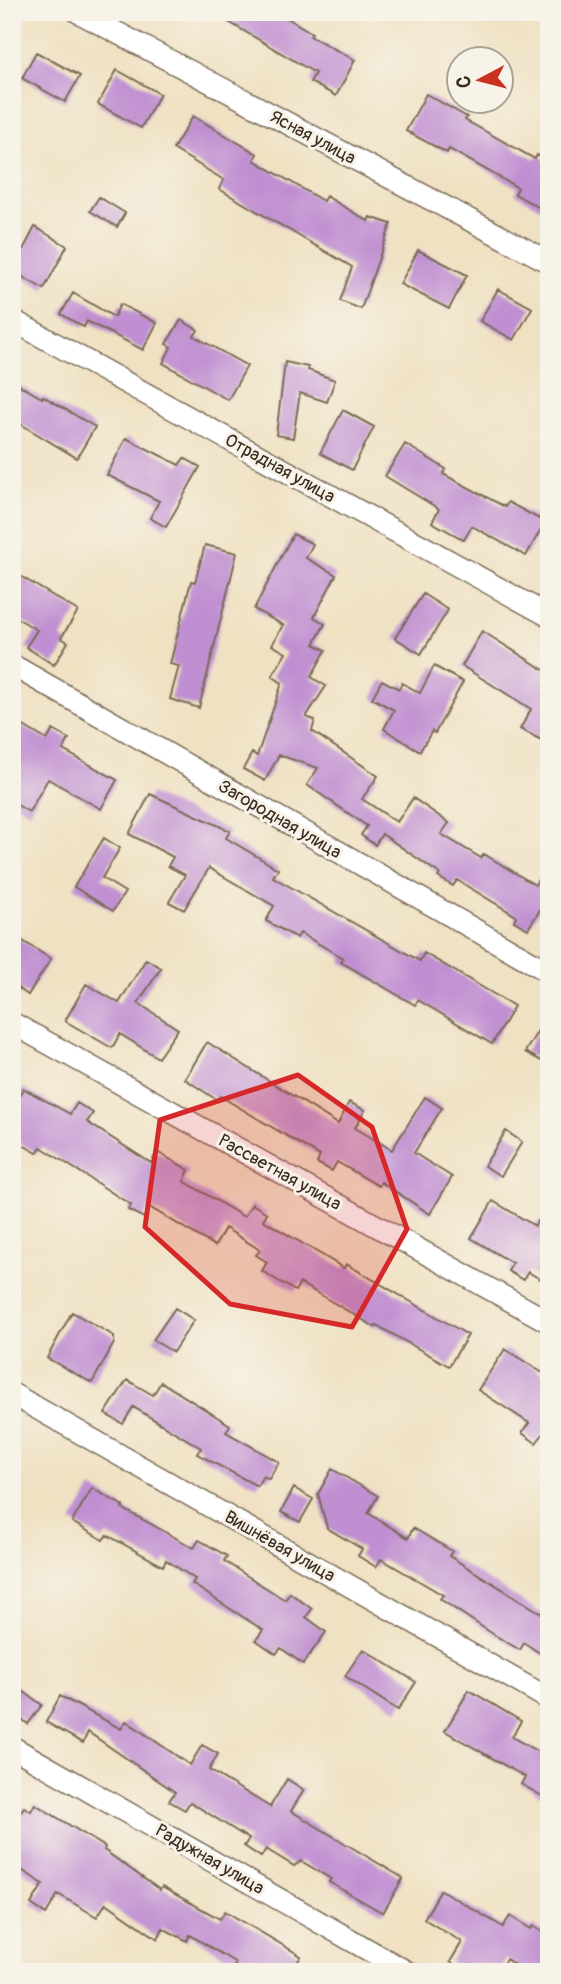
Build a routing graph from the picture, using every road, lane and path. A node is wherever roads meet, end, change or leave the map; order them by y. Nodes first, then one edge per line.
1 (78, 12) edge
2 (549, 262) edge
3 (12, 320) edge
4 (549, 616) edge
5 (12, 665) edge
6 (549, 972) edge
7 (12, 1023) edge
8 (549, 1322) edge
9 (12, 1394) edge
10 (549, 1699) edge
11 (12, 1747) edge
12 (407, 1972) edge

1 - 2 street, Ясная улица
3 - 4 street, Отрадная улица
5 - 6 street, Загородная улица
7 - 8 street, Рассветная улица
9 - 10 street, Вишнёвая улица
11 - 12 street, Радужная улица

